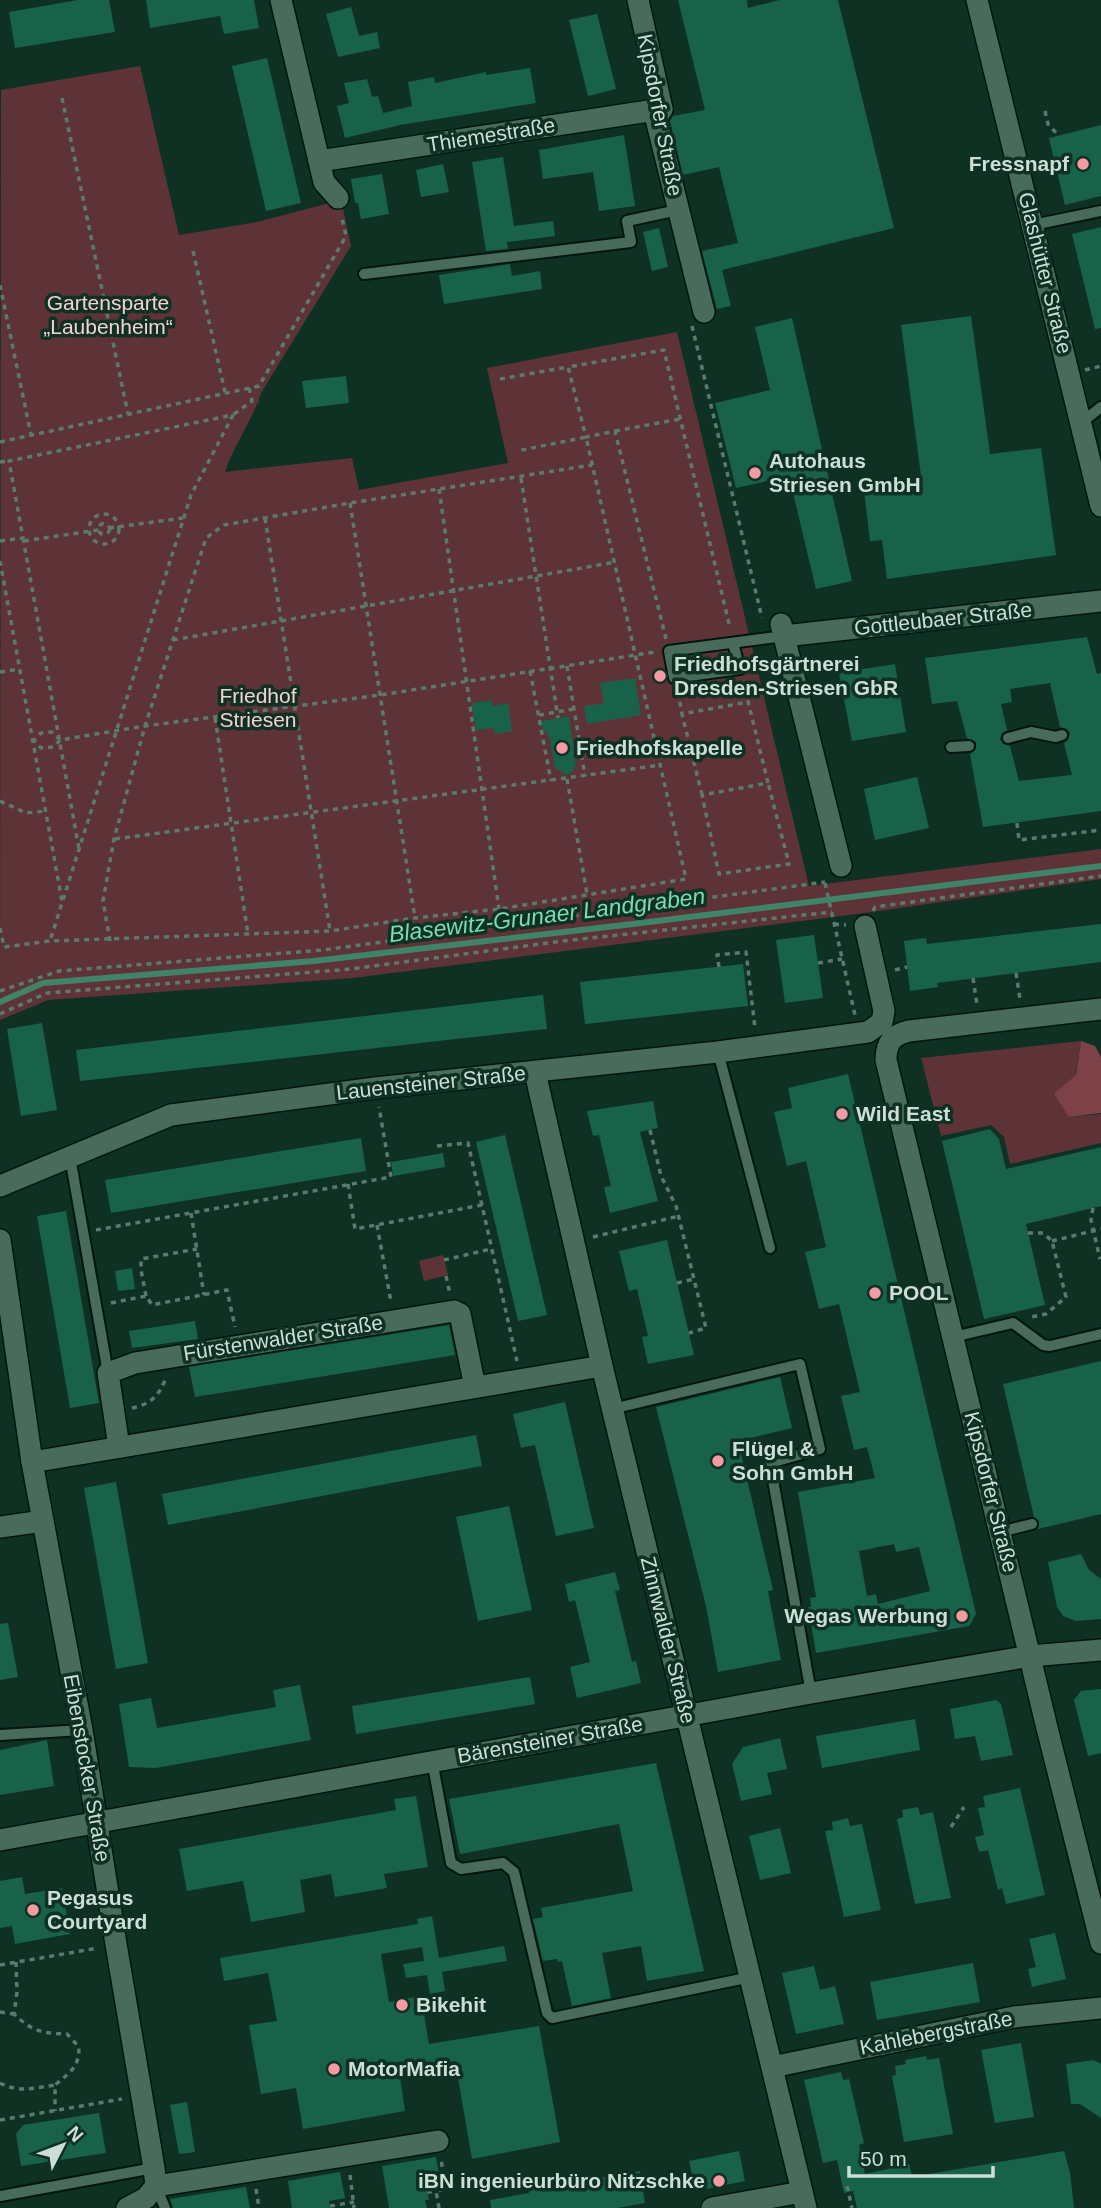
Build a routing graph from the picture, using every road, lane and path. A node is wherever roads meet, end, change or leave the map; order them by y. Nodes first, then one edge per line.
1 (281, 0) edge
2 (638, 0) edge
3 (977, 0) edge
4 (62, 98) dead end
5 (662, 109) junction
6 (1045, 111) dead end
7 (1058, 135) dead end
8 (319, 161) junction
9 (338, 198) joint
10 (678, 210) junction
11 (1101, 211) edge
12 (1033, 225) junction
13 (193, 251) dead end
14 (364, 274) dead end
15 (0, 285) edge
16 (704, 312) joint
17 (568, 367) junction
18 (500, 379) dead end
19 (249, 388) junction
20 (225, 393) junction
21 (252, 401) junction
22 (259, 402) dead end
23 (1101, 407) edge
24 (128, 414) junction
25 (233, 415) junction
26 (680, 419) junction
27 (1081, 423) junction
28 (615, 431) junction
29 (31, 435) junction
30 (586, 437) junction
31 (0, 442) edge
32 (517, 451) dead end
33 (9, 461) junction
34 (0, 462) edge
35 (592, 466) junction
36 (521, 478) junction
37 (439, 489) junction
38 (350, 503) junction
39 (1101, 506) edge
40 (101, 514) junction
41 (184, 517) junction
42 (265, 517) junction
43 (103, 524) junction
44 (119, 527) junction
45 (109, 528) junction
46 (98, 530) junction
47 (88, 531) junction
48 (104, 535) junction
49 (23, 540) junction
50 (0, 541) edge
51 (106, 544) junction
52 (0, 561) edge
53 (616, 562) junction
54 (535, 576) junction
55 (454, 590) junction
56 (1101, 601) edge
57 (366, 607) junction
58 (281, 621) junction
59 (782, 625) junction
60 (172, 640) junction
61 (733, 643) junction
62 (669, 650) junction
63 (636, 655) junction
64 (567, 666) junction
65 (550, 668) junction
66 (740, 668) junction
67 (20, 669) junction
68 (530, 671) junction
69 (0, 672) edge
70 (674, 678) junction
71 (466, 681) junction
72 (380, 695) junction
73 (748, 702) junction
74 (295, 706) junction
75 (574, 709) junction
76 (557, 712) junction
77 (682, 714) junction
78 (538, 715) junction
79 (215, 717) junction
80 (558, 718) dead end
81 (145, 726) junction
82 (117, 731) junction
83 (1062, 735) dead end
84 (1008, 738) dead end
85 (60, 740) junction
86 (34, 741) junction
87 (969, 746) dead end
88 (951, 747) dead end
89 (661, 765) junction
90 (585, 776) junction
91 (568, 779) junction
92 (551, 781) junction
93 (768, 783) junction
94 (482, 791) junction
95 (702, 795) junction
96 (0, 801) edge
97 (397, 802) junction
98 (46, 811) junction
99 (312, 813) junction
100 (1017, 823) dead end
101 (231, 824) junction
102 (1101, 830) edge
103 (114, 839) junction
104 (79, 850) junction
105 (841, 866) dead end
106 (1101, 876) edge
107 (587, 894) junction
108 (62, 903) junction
109 (499, 909) junction
110 (832, 912) junction
111 (415, 918) junction
112 (865, 926) joint
113 (0, 928) edge
114 (330, 931) junction
115 (248, 934) junction
116 (50, 941) junction
117 (110, 941) junction
118 (842, 959) junction
119 (818, 963) dead end
120 (719, 967) dead end
121 (1017, 973) dead end
122 (0, 991) edge
123 (1101, 1009) edge
124 (0, 1014) edge
125 (754, 1018) dead end
126 (1023, 1019) junction
127 (874, 1035) junction
128 (718, 1052) junction
129 (535, 1072) junction
130 (375, 1088) junction
131 (650, 1130) dead end
132 (437, 1146) dead end
133 (70, 1157) junction
134 (661, 1176) junction
135 (652, 1178) dead end
136 (348, 1184) junction
137 (0, 1186) edge
138 (482, 1205) junction
139 (1093, 1208) dead end
140 (191, 1213) junction
141 (679, 1216) junction
142 (377, 1225) junction
143 (1101, 1229) edge
144 (1093, 1231) junction
145 (83, 1232) junction
146 (1028, 1233) dead end
147 (609, 1234) dead end
148 (0, 1240) edge
149 (1052, 1241) junction
150 (770, 1248) dead end
151 (197, 1249) junction
152 (491, 1249) junction
153 (1100, 1259) edge
154 (444, 1260) dead end
155 (694, 1279) junction
156 (677, 1283) dead end
157 (204, 1295) junction
158 (146, 1296) junction
159 (96, 1306) junction
160 (394, 1320) junction
161 (1013, 1323) junction
162 (689, 1333) dead end
163 (1101, 1334) edge
164 (953, 1337) junction
165 (239, 1346) junction
166 (174, 1356) junction
167 (602, 1366) junction
168 (108, 1373) junction
169 (521, 1380) junction
170 (475, 1387) junction
171 (612, 1409) junction
172 (113, 1411) junction
173 (119, 1447) junction
174 (32, 1462) junction
175 (43, 1521) junction
176 (1032, 1524) dead end
177 (0, 1527) edge
178 (1000, 1532) junction
179 (1101, 1650) edge
180 (1030, 1656) junction
181 (811, 1693) junction
182 (686, 1716) junction
183 (82, 1730) junction
184 (0, 1735) edge
185 (432, 1760) junction
186 (964, 1808) dead end
187 (98, 1823) junction
188 (951, 1827) dead end
189 (0, 1840) edge
190 (1101, 1942) edge
191 (116, 1944) junction
192 (16, 1962) junction
193 (0, 1965) edge
194 (751, 1977) junction
195 (1101, 2008) edge
196 (0, 2012) edge
197 (14, 2014) junction
198 (772, 2067) junction
199 (0, 2083) edge
200 (55, 2085) junction
201 (117, 2100) dead end
202 (55, 2111) junction
203 (0, 2120) edge
204 (438, 2141) joint
205 (347, 2157) junction
206 (155, 2177) junction
207 (847, 2186) dead end
208 (436, 2191) junction
209 (427, 2192) dead end
210 (0, 2196) edge
211 (804, 2200) edge
212 (354, 2202) junction
213 (330, 2206) edge
214 (127, 2208) edge
215 (165, 2208) edge
216 (355, 2208) edge
217 (439, 2208) edge
218 (712, 2208) edge
219 (852, 2208) edge

1 - 8 street
2 - 5 street, Kipsdorfer Straße
3 - 12 street, Glashütter Straße
4 - 24 path
5 - 8 street, Thiemestraße
5 - 10 street, Kipsdorfer Straße
6 - 7 path
8 - 9 street
9 - 19 path
10 - 14 lane
10 - 16 street, Kipsdorfer Straße
11 - 12 lane
12 - 27 street, Glashütter Straße
13 - 20 path
15 - 29 path
16 - 59 path
17 - 18 path
17 - 26 path
17 - 30 path
19 - 20 path
19 - 21 path
20 - 24 path
21 - 22 path
21 - 25 path
23 - 27 lane
24 - 29 path
25 - 33 path
25 - 41 path
26 - 28 path
26 - 61 path
27 - 39 street, Glashütter Straße
28 - 30 path
28 - 62 path
29 - 31 path
30 - 32 path
30 - 35 path
33 - 34 path
33 - 49 path
35 - 36 path
35 - 53 path
36 - 37 path
36 - 54 path
37 - 38 path
37 - 55 path
38 - 42 path
38 - 57 path
40 - 43 path
40 - 44 path
40 - 47 path
41 - 44 path
41 - 82 path
42 - 58 path
42 - 60 path
43 - 45 path
43 - 46 path
44 - 45 path
44 - 51 path
45 - 48 path
46 - 47 path
46 - 48 path
47 - 49 path
47 - 51 path
48 - 51 path
49 - 50 path
49 - 85 path
52 - 67 path
53 - 54 path
53 - 63 path
54 - 55 path
54 - 65 path
55 - 57 path
55 - 71 path
56 - 59 street, Gottleubaer Straße
57 - 58 path
57 - 72 path
58 - 60 path
58 - 74 path
59 - 61 lane
59 - 105 street
60 - 81 path
61 - 62 lane
61 - 66 lane
62 - 63 path
62 - 70 lane
63 - 64 path
63 - 89 path
64 - 65 path
64 - 75 path
65 - 68 path
65 - 76 path
66 - 70 lane
66 - 73 path
67 - 69 path
67 - 86 path
68 - 71 path
68 - 78 path
70 - 77 path
71 - 72 path
71 - 94 path
72 - 74 path
72 - 97 path
73 - 77 path
73 - 93 path
74 - 79 path
74 - 99 path
75 - 76 path
75 - 90 path
76 - 78 path
76 - 80 path
77 - 95 path
78 - 92 path
79 - 81 path
79 - 101 path
81 - 82 path
81 - 103 path
82 - 85 path
82 - 104 path
83 - 84 lane
85 - 86 path
85 - 86 path
85 - 104 path
86 - 98 path
87 - 88 lane
89 - 90 path
89 - 107 path
90 - 91 path
91 - 92 path
91 - 107 path
92 - 94 path
93 - 95 path
93 - 95 path
94 - 97 path
94 - 109 path
96 - 98 path
97 - 99 path
97 - 111 path
98 - 108 path
99 - 101 path
99 - 114 path
100 - 102 path
101 - 103 path
101 - 115 path
103 - 117 path
104 - 108 path
106 - 112 path
107 - 109 path
108 - 116 path
109 - 111 path
110 - 118 path
110 - 122 path
110 - 124 path
111 - 114 path
112 - 127 street, Kipsdorfer Straße
113 - 116 path
114 - 115 path
115 - 117 path
116 - 117 path
118 - 119 path
118 - 127 path
120 - 125 path
121 - 126 path
123 - 126 street, Lauensteiner Straße
126 - 127 street, Lauensteiner Straße
127 - 128 street, Lauensteiner Straße
127 - 164 street, Kipsdorfer Straße
128 - 129 street, Lauensteiner Straße
128 - 150 lane
129 - 130 street, Lauensteiner Straße
129 - 167 street, Zinnwalder Straße
130 - 133 street, Lauensteiner Straße
130 - 136 path
131 - 134 path
132 - 138 path
133 - 137 street, Lauensteiner Straße
133 - 145 lane
134 - 135 path
134 - 141 path
136 - 140 path
136 - 142 path
138 - 142 path
138 - 152 path
139 - 144 path
140 - 145 path
140 - 151 path
141 - 147 path
141 - 155 path
142 - 160 path
143 - 144 path
144 - 149 path
144 - 153 path
145 - 159 lane
146 - 149 path
148 - 174 street, Eibenstocker Straße
149 - 161 path
151 - 157 path
151 - 158 path
152 - 154 path
152 - 169 path
155 - 156 path
155 - 162 path
157 - 158 path
157 - 165 path
158 - 159 path
159 - 168 lane
160 - 165 street, Fürstenwalder Straße
160 - 170 street, Fürstenwalder Straße
161 - 163 lane
161 - 164 lane
164 - 178 street, Kipsdorfer Straße
165 - 166 street, Fürstenwalder Straße
166 - 168 street, Fürstenwalder Straße
166 - 172 path
167 - 169 street
167 - 171 street, Zinnwalder Straße
168 - 172 street
169 - 170 street
170 - 173 street
171 - 181 lane
171 - 182 street, Zinnwalder Straße
172 - 173 street
173 - 174 street
174 - 175 street, Eibenstocker Straße
175 - 177 street
175 - 183 street, Eibenstocker Straße
176 - 178 lane
178 - 180 street, Kipsdorfer Straße
179 - 180 street, Bärensteiner Straße
180 - 181 street, Bärensteiner Straße
180 - 190 street, Kipsdorfer Straße
181 - 182 street, Bärensteiner Straße
182 - 185 street, Bärensteiner Straße
182 - 194 street, Zinnwalder Straße
183 - 184 lane
183 - 187 street, Eibenstocker Straße
185 - 187 street, Bärensteiner Straße
185 - 194 lane
186 - 188 path
187 - 189 street, Bärensteiner Straße
187 - 191 street, Eibenstocker Straße
191 - 192 path
191 - 206 street, Eibenstocker Straße
192 - 193 path
192 - 197 path
194 - 198 street, Zinnwalder Straße
195 - 198 street, Kahlebergstraße
196 - 197 path
197 - 200 path
198 - 211 street, Zinnwalder Straße
199 - 200 path
200 - 202 path
201 - 202 path
202 - 203 path
204 - 205 street
204 - 208 path
205 - 206 street
205 - 212 path
206 - 210 lane
206 - 214 street
206 - 215 lane
207 - 219 path
208 - 209 path
208 - 217 path
211 - 218 street
212 - 213 path
212 - 216 path

